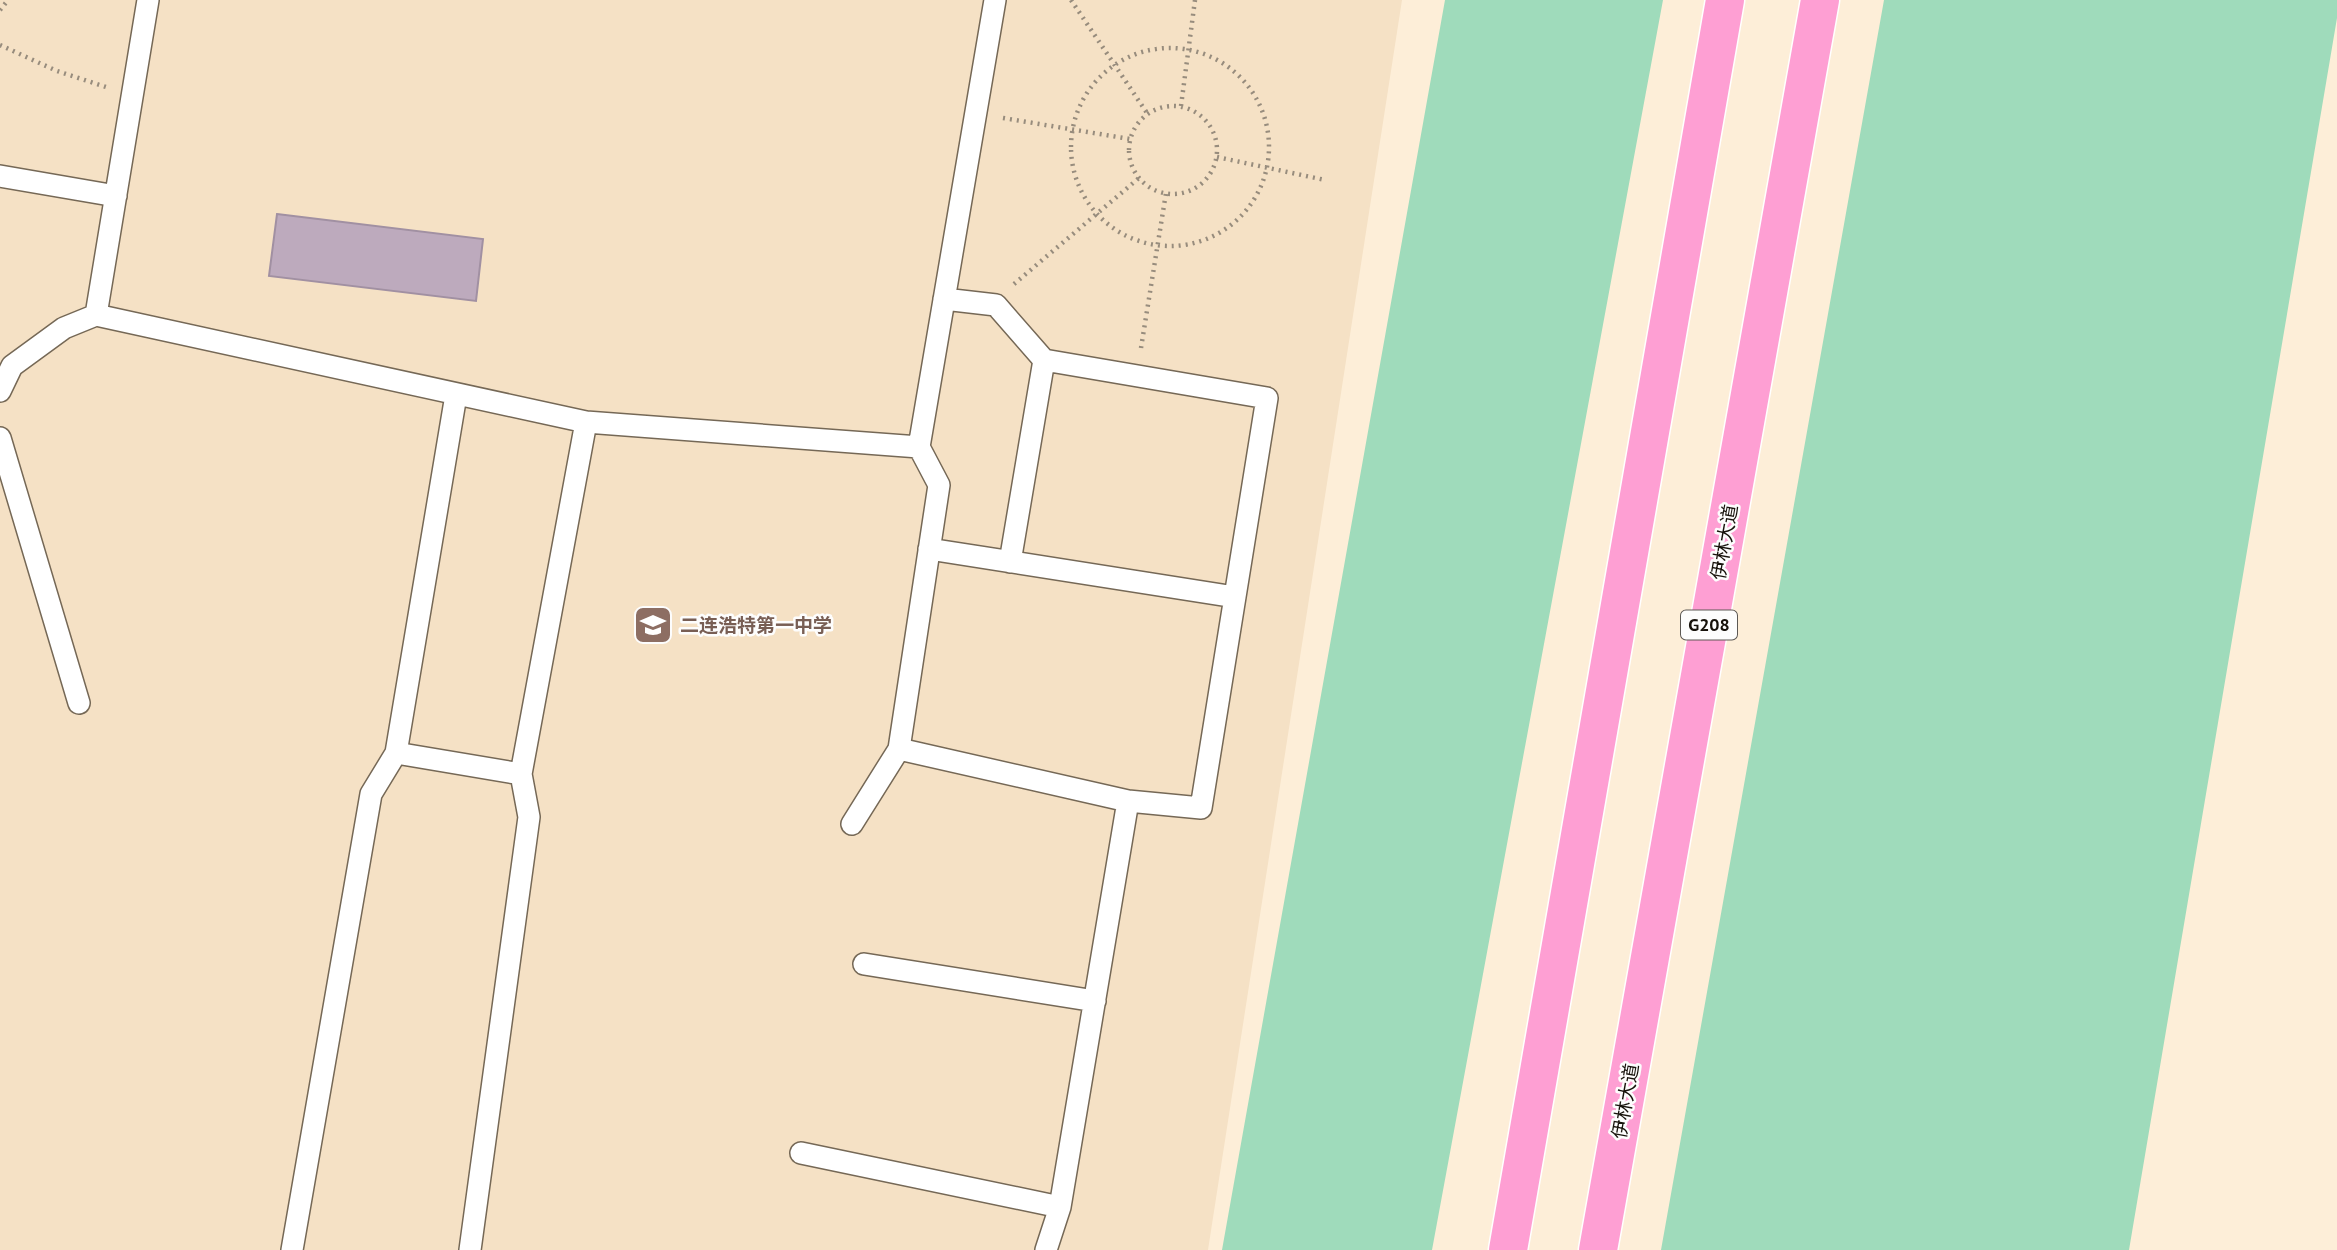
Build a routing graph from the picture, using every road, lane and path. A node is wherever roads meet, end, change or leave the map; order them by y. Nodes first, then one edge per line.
1 (8, 0) edge
2 (148, 0) edge
3 (995, 0) edge
4 (1071, 0) edge
5 (1195, 0) edge
6 (1725, 0) edge
7 (1820, 0) edge
8 (0, 10) edge
9 (0, 45) edge
10 (1188, 49) junction
11 (1115, 65) junction
12 (133, 93) junction
13 (1181, 106) junction
14 (976, 113) junction
15 (1147, 113) junction
16 (1073, 129) junction
17 (1129, 139) junction
18 (1217, 157) junction
19 (1268, 168) junction
20 (0, 176) edge
21 (1139, 178) junction
22 (1325, 180) dead end
23 (1166, 193) junction
24 (116, 196) junction
25 (1096, 213) junction
26 (1157, 246) junction
27 (944, 299) junction
28 (996, 305) junction
29 (96, 316) junction
30 (1044, 360) junction
31 (1136, 376) junction
32 (0, 391) edge
33 (456, 395) junction
34 (586, 422) junction
35 (0, 438) edge
36 (919, 447) junction
37 (929, 549) junction
38 (1010, 562) junction
39 (1235, 597) junction
40 (79, 703) dead end
41 (900, 749) junction
42 (396, 753) junction
43 (521, 774) junction
44 (1128, 801) junction
45 (852, 824) dead end
46 (864, 964) dead end
47 (1095, 1001) junction
48 (801, 1153) dead end
49 (1060, 1207) junction
50 (292, 1250) edge
51 (470, 1250) edge
52 (1046, 1250) edge
53 (1508, 1250) edge
54 (1598, 1250) edge

1 - 8 path
2 - 12 lane
3 - 14 lane
4 - 11 path
5 - 10 path
6 - 53 highway
7 - 54 highway, 伊林大道 / G208
9 - 12 path
10 - 11 path
10 - 13 path
10 - 19 path
11 - 15 path
11 - 16 path
12 - 24 lane
13 - 15 path
13 - 18 path
14 - 16 path
14 - 27 lane
15 - 17 path
16 - 17 path
16 - 25 path
17 - 21 path
18 - 19 path
18 - 23 path
19 - 22 path
19 - 26 path
20 - 24 lane
21 - 23 path
21 - 25 path
23 - 26 path
24 - 29 lane
25 - 26 path
25 - 28 path
26 - 31 path
27 - 28 lane
27 - 36 lane
28 - 30 lane
29 - 32 lane
29 - 33 lane
30 - 31 lane
30 - 38 lane
31 - 39 lane
33 - 34 lane
33 - 42 lane
34 - 36 lane
34 - 43 lane
35 - 40 lane
36 - 37 lane
37 - 38 lane
37 - 41 lane
38 - 39 lane
39 - 44 lane
41 - 44 lane
41 - 45 lane
42 - 43 lane
42 - 50 lane
43 - 51 lane
44 - 47 lane
46 - 47 lane
47 - 49 lane
48 - 49 lane
49 - 52 lane

